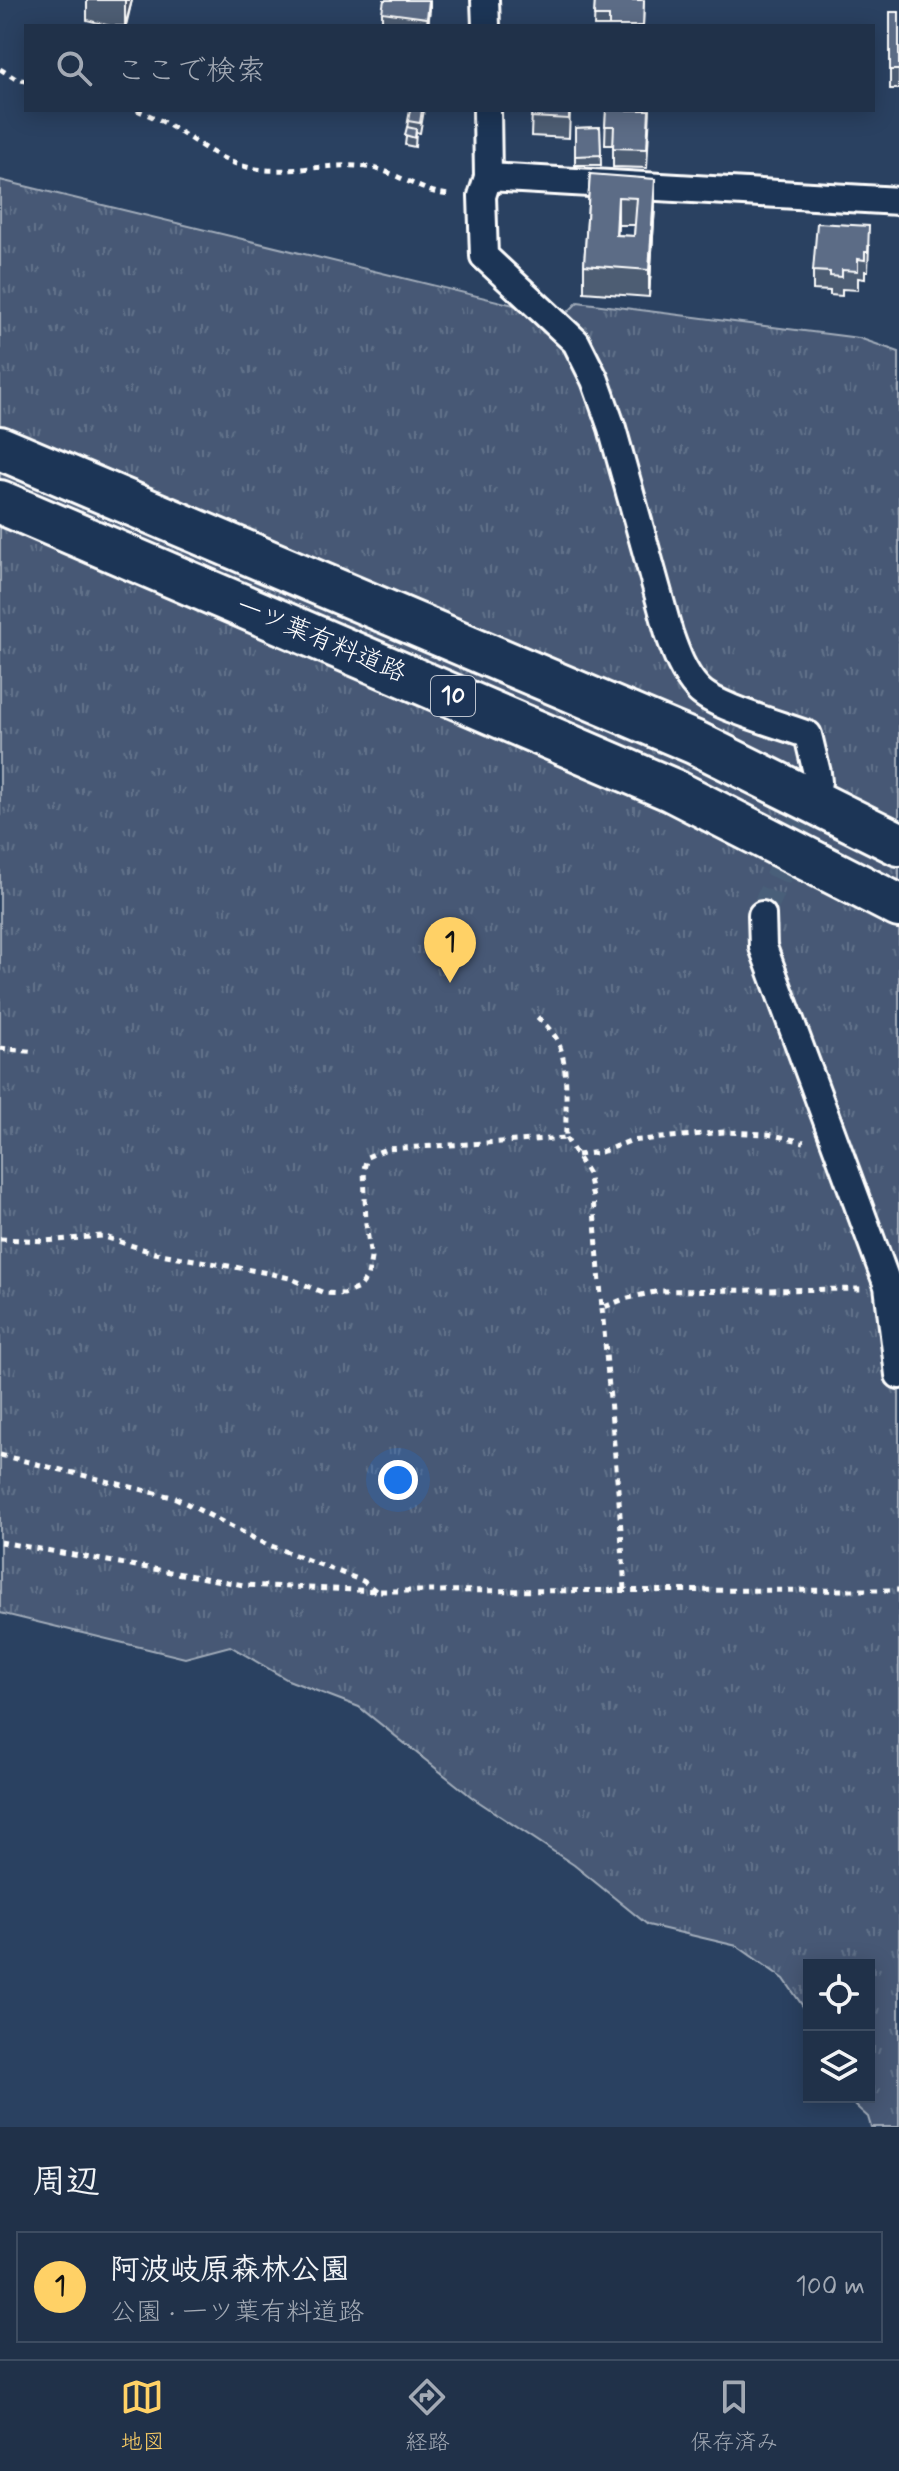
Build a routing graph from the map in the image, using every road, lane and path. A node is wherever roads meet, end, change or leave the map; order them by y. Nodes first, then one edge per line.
1 (485, 0) edge
2 (486, 24) edge
3 (0, 69) edge
4 (24, 81) edge
5 (142, 112) edge
6 (487, 112) edge
7 (485, 186) junction
8 (899, 201) edge
9 (0, 448) edge
10 (0, 502) edge
11 (818, 782) tunnel mouth
12 (899, 844) edge
13 (899, 906) edge
14 (762, 915) tunnel mouth
15 (535, 1015) dead end
16 (0, 1048) edge
17 (36, 1052) dead end
18 (566, 1138) junction
19 (837, 1147) junction
20 (577, 1155) junction
21 (0, 1239) edge
22 (888, 1286) junction
23 (602, 1308) junction
24 (899, 1375) edge
25 (0, 1455) edge
26 (0, 1542) edge
27 (625, 1590) junction
28 (899, 1590) edge
29 (377, 1591) junction

1 - 2 street
3 - 4 path
5 - 7 path
6 - 7 street
7 - 8 street
7 - 11 street
9 - 12 main road, 一ツ葉有料道路 / 10
10 - 13 main road, 一ツ葉有料道路 / 10
14 - 19 street
15 - 18 path
16 - 17 path
18 - 20 path
18 - 21 path
19 - 20 path
19 - 22 street
20 - 23 path
22 - 23 path
22 - 24 street
23 - 27 path
25 - 29 path
26 - 29 path
27 - 28 path
27 - 29 path

